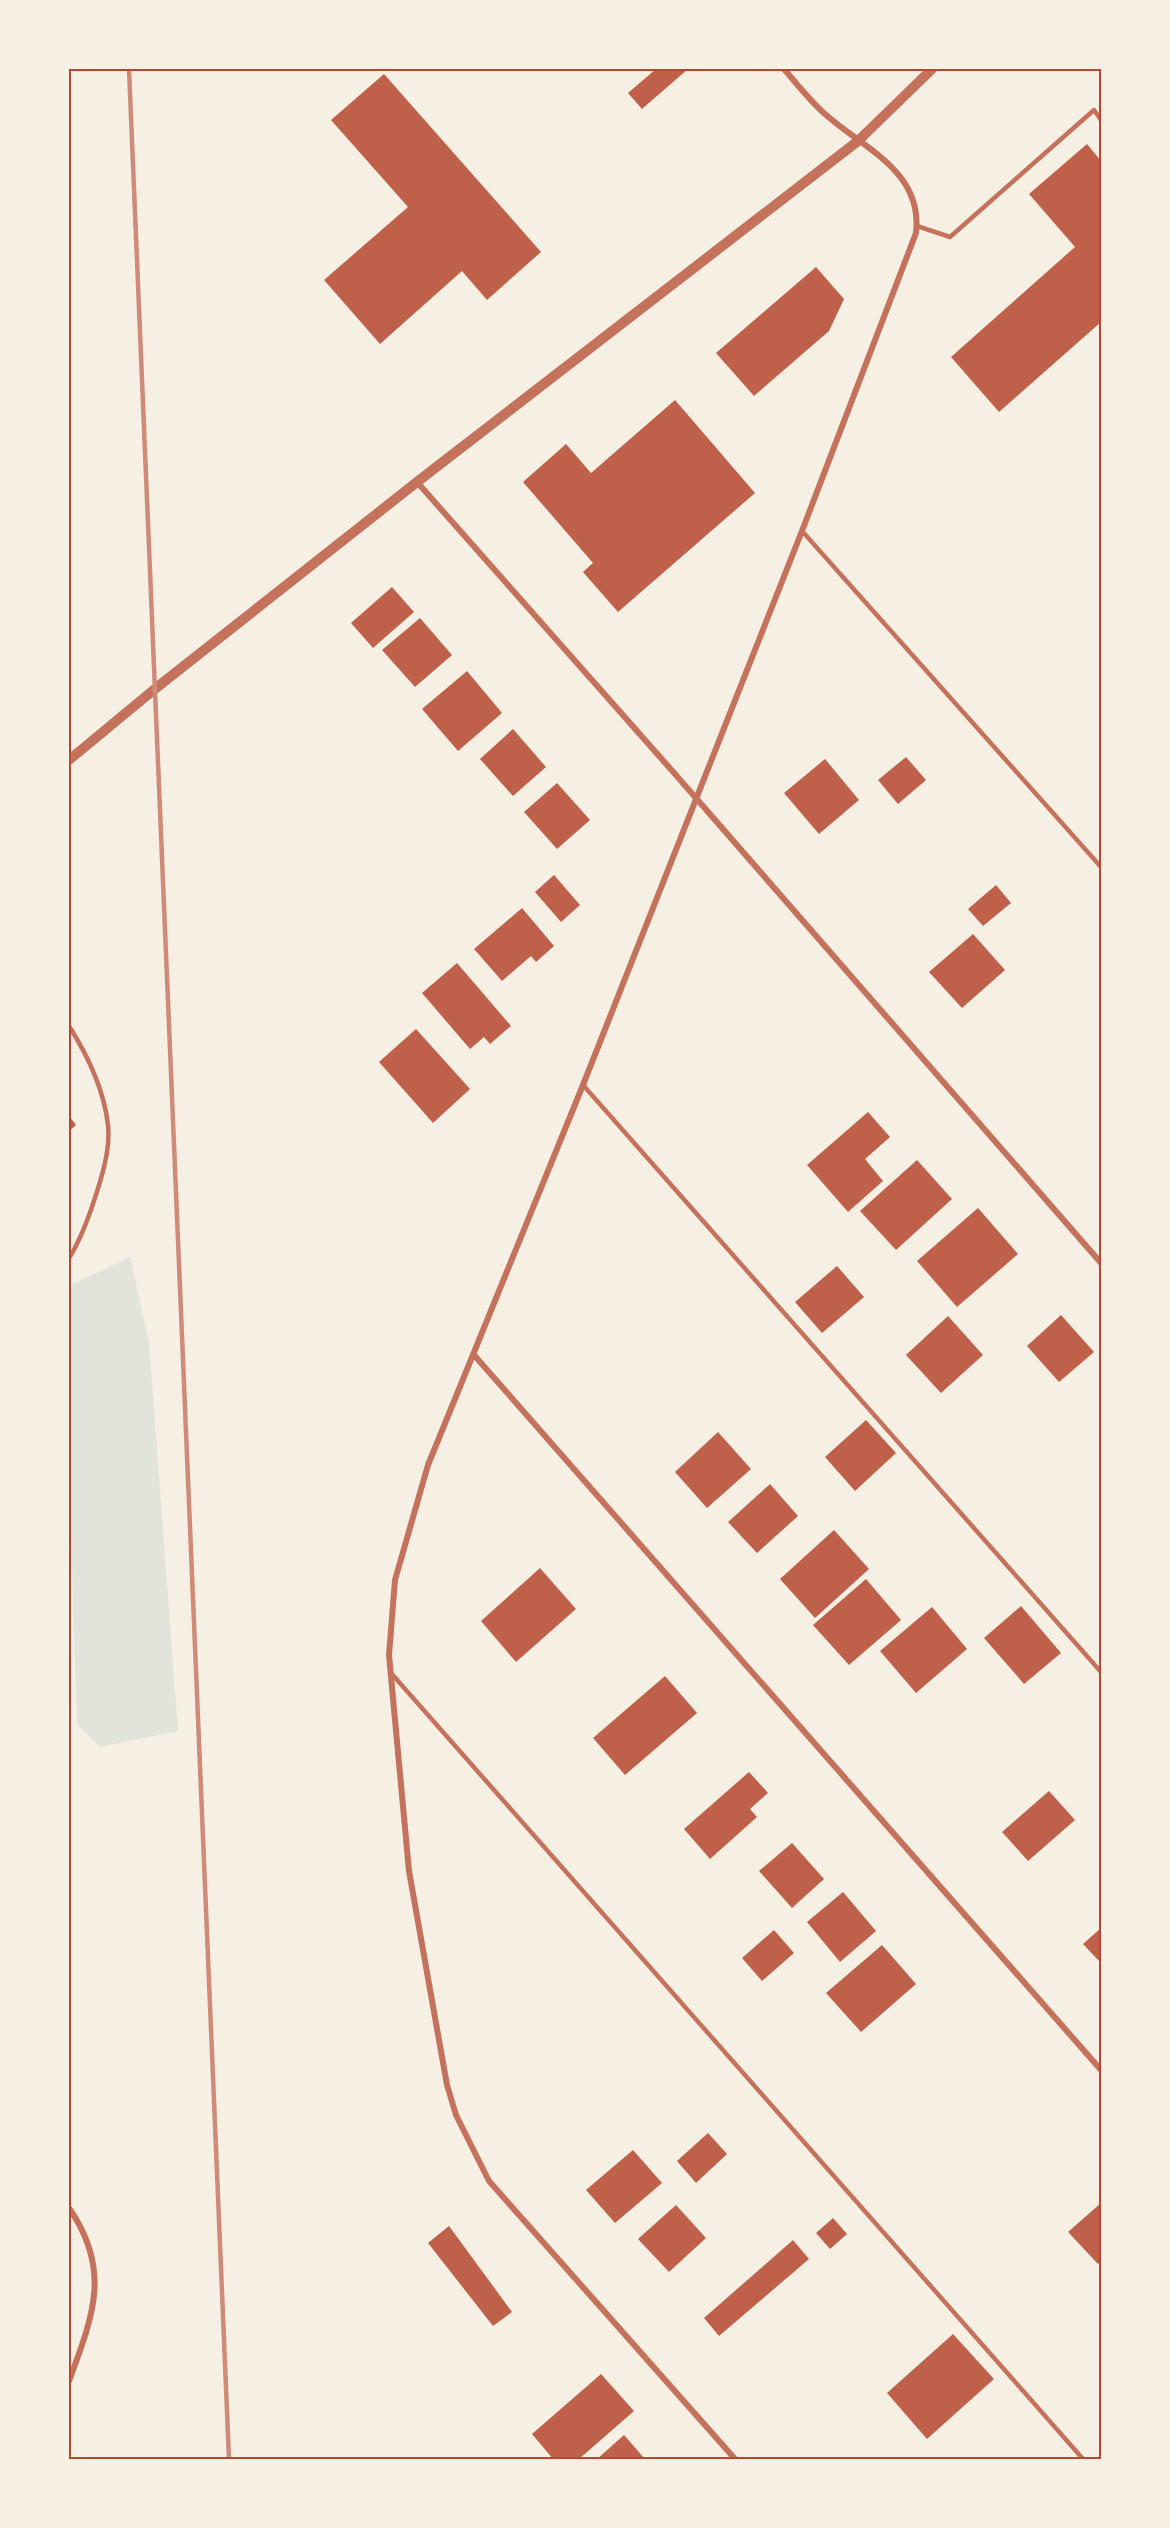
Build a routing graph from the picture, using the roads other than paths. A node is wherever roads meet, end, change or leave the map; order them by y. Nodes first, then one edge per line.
1 (784, 69) edge
2 (932, 69) edge
3 (1101, 120) edge
4 (858, 141) junction
5 (917, 226) junction
6 (417, 482) junction
7 (802, 531) junction
8 (69, 760) edge
9 (695, 799) junction
10 (1101, 867) edge
11 (69, 1026) edge
12 (583, 1085) junction
13 (69, 1258) edge
14 (1101, 1263) edge
15 (474, 1355) junction
16 (1101, 1672) edge
17 (391, 1673) junction
18 (1101, 2070) edge
19 (69, 2208) edge
20 (69, 2381) edge
21 (735, 2459) edge
22 (1083, 2459) edge

1 - 4 street
2 - 4 street
3 - 5 lane
4 - 5 street
4 - 6 street
5 - 7 street
6 - 8 street
6 - 9 street
7 - 9 street
7 - 10 lane
9 - 12 street
9 - 14 street
11 - 13 lane
12 - 15 street
12 - 16 lane
15 - 17 street
15 - 18 street
17 - 21 street
17 - 22 lane
19 - 20 street

